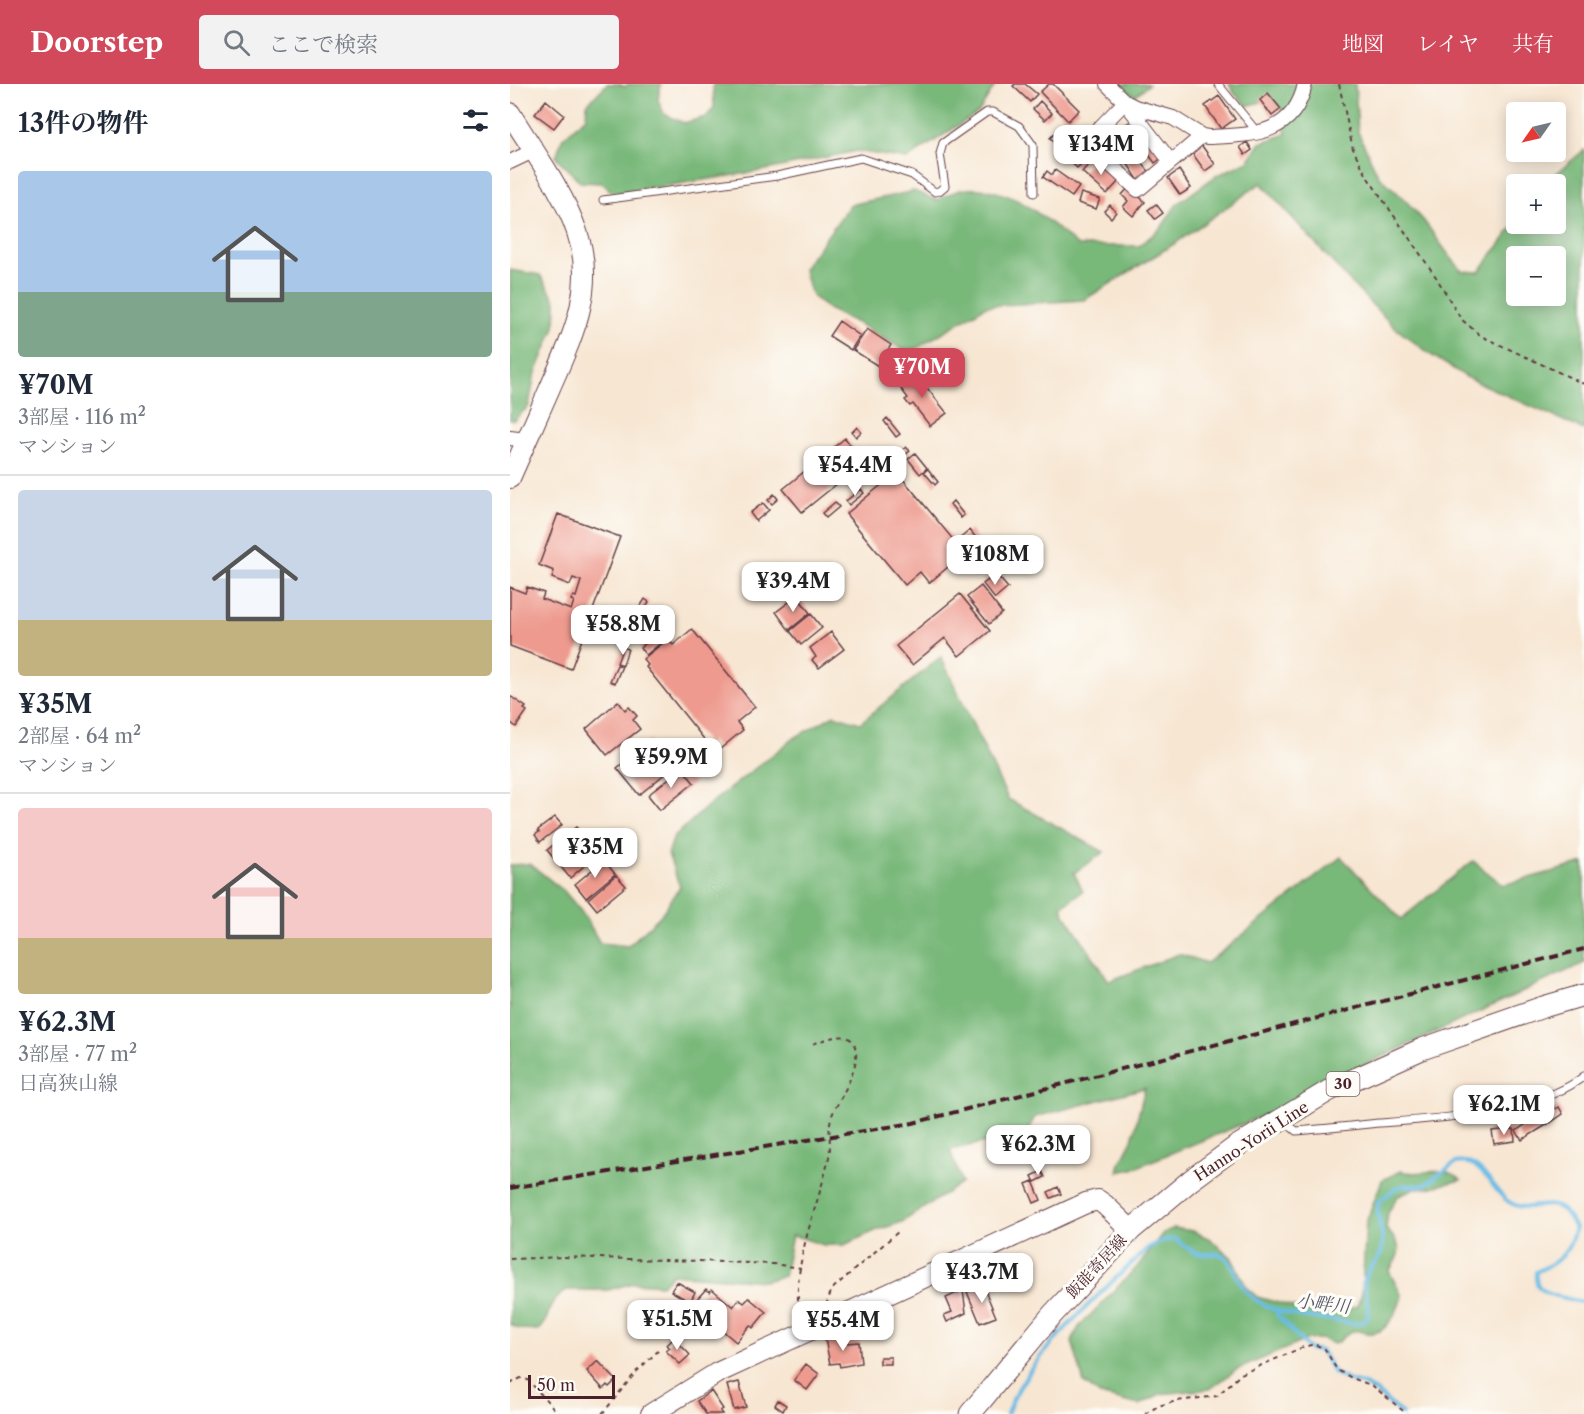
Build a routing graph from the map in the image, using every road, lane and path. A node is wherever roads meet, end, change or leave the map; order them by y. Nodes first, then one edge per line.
1 (1107, 84) edge
2 (1218, 84) edge
3 (1305, 84) edge
4 (1339, 84) edge
5 (1125, 102) junction
6 (510, 113) edge
7 (1165, 116) junction
8 (1147, 132) junction
9 (1258, 133) junction
10 (1202, 136) junction
11 (533, 151) junction
12 (510, 162) edge
13 (1171, 162) junction
14 (1034, 193) dead end
15 (603, 201) dead end
16 (1584, 384) edge
17 (518, 439) edge
18 (510, 478) edge
19 (1584, 995) edge
20 (809, 1045) dead end
21 (1584, 1076) edge
22 (1282, 1118) junction
23 (1131, 1230) junction
24 (899, 1231) dead end
25 (510, 1259) edge
26 (801, 1268) junction
27 (827, 1321) junction
28 (803, 1332) junction
29 (658, 1351) dead end
30 (510, 1384) edge
31 (559, 1414) edge
32 (602, 1414) edge
33 (651, 1414) edge
34 (970, 1414) edge
35 (1145, 1414) edge
36 (1407, 1414) edge

1 - 5 street
2 - 9 lane
3 - 9 street
4 - 16 path
5 - 7 street
5 - 8 street
5 - 13 street
6 - 11 main road
7 - 8 street
7 - 10 street
8 - 13 street
9 - 10 street
10 - 13 street
11 - 12 street
11 - 17 main road
14 - 15 lane
17 - 18 main road
19 - 22 main road, Hanno-Yorii Line / 30
20 - 26 path
21 - 22 lane
22 - 23 main road, Hanno-Yorii Line / 30
23 - 27 main road
23 - 34 main road, 飯能寄居線 / 30
24 - 27 path
25 - 26 path
26 - 28 path
27 - 28 main road
28 - 33 main road
29 - 32 path
30 - 31 path
35 - 36 path

